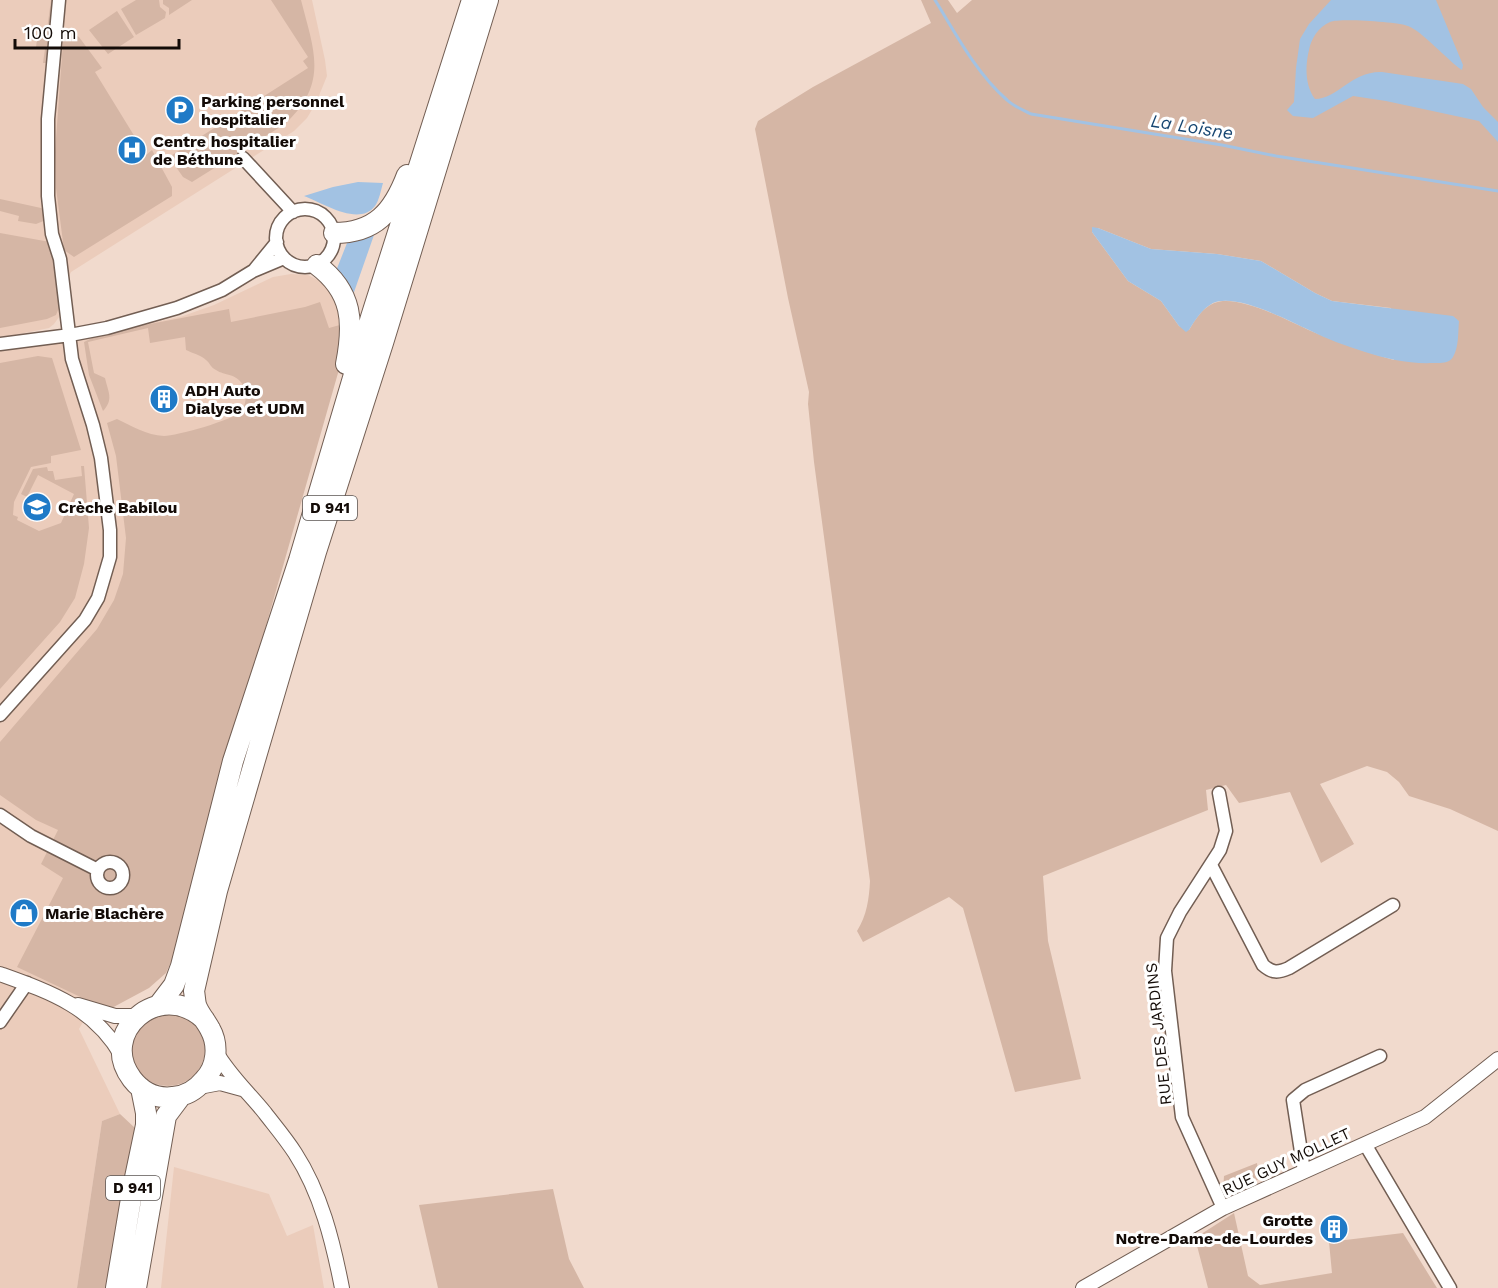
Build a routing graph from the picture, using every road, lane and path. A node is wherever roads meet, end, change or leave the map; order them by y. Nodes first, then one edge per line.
1 (58, 0) edge
2 (472, 0) edge
3 (488, 0) edge
4 (440, 98) junction
5 (243, 158) dead end
6 (275, 194) junction
7 (292, 212) junction
8 (282, 222) junction
9 (334, 233) junction
10 (277, 242) junction
11 (284, 258) junction
12 (317, 264) junction
13 (253, 271) junction
14 (70, 335) junction
15 (0, 344) edge
16 (321, 484) junction
17 (0, 715) edge
18 (1219, 793) dead end
19 (0, 815) edge
20 (1211, 865) junction
21 (98, 870) dead end
22 (1393, 905) dead end
23 (0, 963) edge
24 (0, 974) edge
25 (23, 982) junction
26 (70, 1003) junction
27 (158, 1005) junction
28 (138, 1016) junction
29 (204, 1019) junction
30 (0, 1022) edge
31 (216, 1052) junction
32 (1380, 1056) dead end
33 (123, 1058) junction
34 (1498, 1059) edge
35 (199, 1087) junction
36 (141, 1088) junction
37 (242, 1089) junction
38 (181, 1096) junction
39 (1365, 1144) junction
40 (1304, 1171) junction
41 (1223, 1208) junction
42 (116, 1288) edge
43 (136, 1288) edge
44 (342, 1288) edge
45 (1083, 1288) edge
46 (1450, 1288) edge

1 - 14 street
2 - 4 highway, D 941
3 - 29 highway, D 941
4 - 9 highway
4 - 16 highway, D 941
5 - 6 street
6 - 7 street
6 - 8 street
7 - 8 street
7 - 9 street
8 - 10 street
9 - 12 street
10 - 11 street
10 - 13 street
11 - 12 street
11 - 13 street
12 - 16 highway
13 - 14 street
14 - 15 street
14 - 17 street
16 - 27 highway, D 941
18 - 20 street, RUE DES JARDINS
19 - 21 street
20 - 22 street
20 - 41 street, RUE DES JARDINS
23 - 25 street
24 - 25 street
25 - 26 street
25 - 30 street
26 - 28 street
26 - 33 street
27 - 28 highway
27 - 29 highway
28 - 33 highway
29 - 31 highway
31 - 35 highway
31 - 37 street
32 - 40 street
33 - 36 highway
34 - 39 street, RUE GUY MOLLET
35 - 37 street
35 - 38 highway
36 - 38 highway
36 - 42 highway, D 941
37 - 44 street
38 - 43 highway, D 941
39 - 40 street, RUE GUY MOLLET
39 - 46 street
40 - 41 street, RUE GUY MOLLET
41 - 45 street, RUE GUY MOLLET

